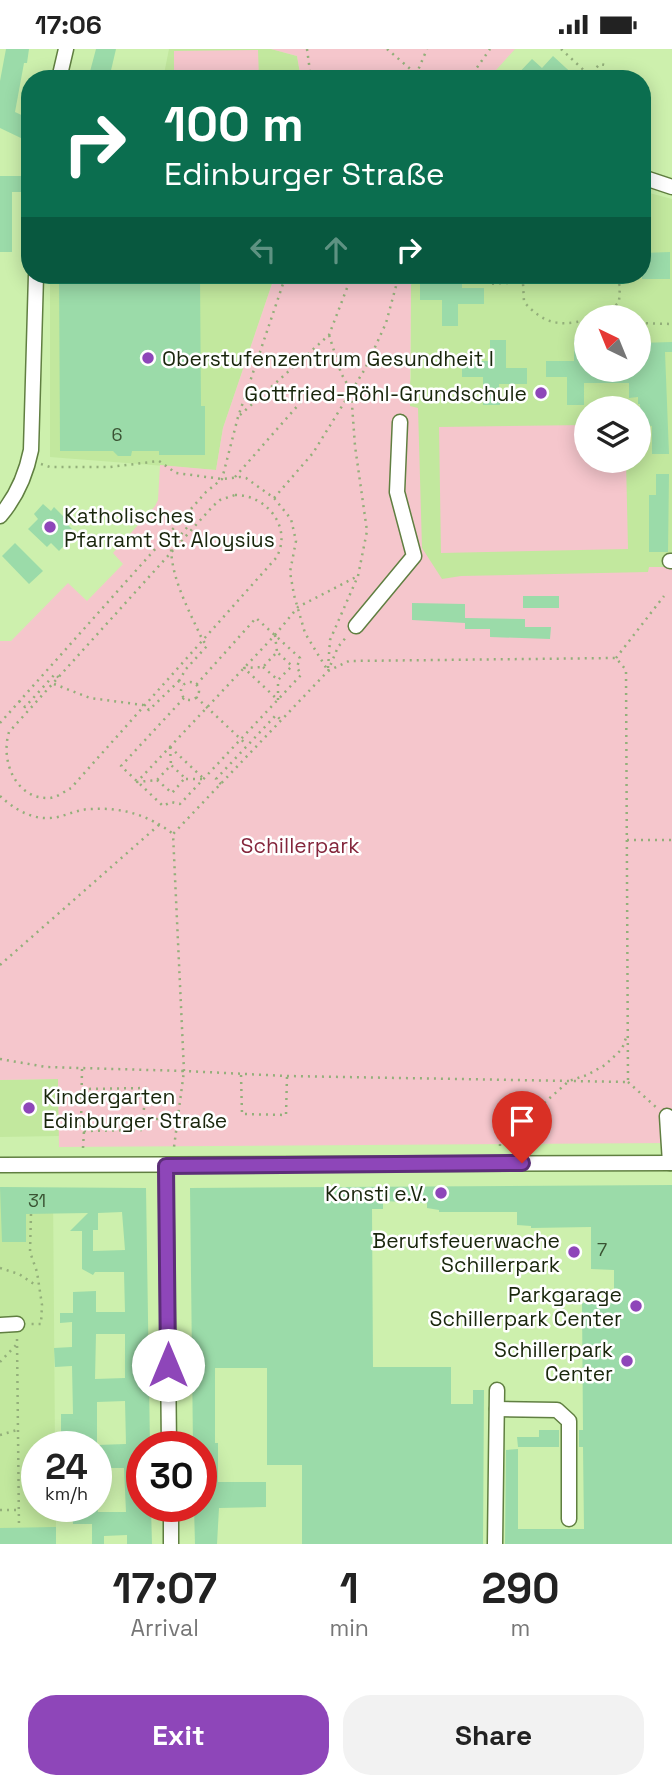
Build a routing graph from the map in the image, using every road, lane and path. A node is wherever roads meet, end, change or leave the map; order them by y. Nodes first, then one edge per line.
1 (66, 49) edge
2 (307, 49) edge
3 (387, 49) edge
4 (427, 49) edge
5 (490, 49) edge
6 (561, 49) edge
7 (605, 65) dead end
8 (61, 70) edge
9 (310, 70) edge
10 (410, 70) edge
11 (418, 70) edge
12 (475, 70) edge
13 (584, 70) edge
14 (594, 70) edge
15 (651, 180) edge
16 (672, 187) edge
17 (36, 284) edge
18 (283, 284) edge
19 (348, 284) edge
20 (397, 284) edge
21 (525, 284) edge
22 (619, 284) edge
23 (617, 305) edge
24 (574, 323) edge
25 (651, 324) edge
26 (672, 324) edge
27 (328, 335) junction
28 (351, 391) junction
29 (300, 403) dead end
30 (238, 417) junction
31 (400, 422) dead end
32 (39, 464) dead end
33 (235, 477) junction
34 (222, 479) junction
35 (274, 498) junction
36 (0, 516) edge
37 (184, 517) junction
38 (171, 553) junction
39 (358, 576) junction
40 (664, 596) dead end
41 (298, 607) junction
42 (356, 625) joint
43 (275, 635) junction
44 (202, 639) junction
45 (277, 652) junction
46 (616, 658) junction
47 (297, 664) junction
48 (292, 666) junction
49 (263, 667) junction
50 (244, 668) junction
51 (328, 671) junction
52 (60, 678) junction
53 (179, 681) junction
54 (278, 681) junction
55 (54, 684) junction
56 (183, 685) junction
57 (195, 685) junction
58 (196, 697) junction
59 (184, 698) junction
60 (278, 700) junction
61 (19, 701) junction
62 (144, 705) junction
63 (207, 708) junction
64 (282, 720) junction
65 (0, 723) edge
66 (241, 739) junction
67 (248, 746) junction
68 (170, 747) junction
69 (1, 755) edge
70 (3, 764) dead end
71 (171, 765) junction
72 (186, 778) junction
73 (204, 779) junction
74 (157, 780) junction
75 (137, 782) junction
76 (221, 784) junction
77 (172, 793) junction
78 (0, 796) edge
79 (172, 802) junction
80 (160, 824) junction
81 (173, 834) junction
82 (672, 840) edge
83 (627, 841) junction
84 (0, 965) edge
85 (628, 1031) junction
86 (0, 1059) edge
87 (82, 1069) junction
88 (184, 1071) junction
89 (241, 1075) junction
90 (286, 1076) junction
91 (569, 1081) junction
92 (628, 1082) junction
93 (82, 1090) junction
94 (667, 1116) joint
95 (142, 1119) junction
96 (177, 1119) junction
97 (84, 1131) junction
98 (500, 1146) dead end
99 (174, 1147) dead end
100 (83, 1149) dead end
101 (671, 1163) edge
102 (0, 1165) edge
103 (166, 1166) junction
104 (31, 1214) dead end
105 (0, 1269) edge
106 (37, 1286) junction
107 (17, 1324) junction
108 (0, 1325) edge
109 (17, 1344) junction
110 (0, 1362) edge
111 (497, 1390) dead end
112 (497, 1409) junction
113 (18, 1430) junction
114 (169, 1431) edge
115 (0, 1435) edge
116 (0, 1510) edge
117 (19, 1510) junction
118 (569, 1518) dead end
119 (171, 1522) edge
120 (19, 1528) dead end
121 (171, 1544) edge
122 (495, 1544) edge

1 - 8 street
2 - 9 path
3 - 10 path
4 - 11 path
5 - 12 path
6 - 13 path
7 - 14 path
15 - 16 street
17 - 36 street
18 - 30 path
19 - 27 path
20 - 28 path
21 - 24 path
22 - 23 path
25 - 26 path
27 - 28 path
27 - 30 path
28 - 35 path
28 - 39 path
29 - 33 path
30 - 34 path
31 - 42 street
32 - 34 path
33 - 34 path
33 - 35 path
34 - 37 path
35 - 41 path
37 - 38 path
37 - 61 path
38 - 44 path
38 - 44 path
38 - 52 path
39 - 41 path
39 - 51 path
40 - 46 path
41 - 43 path
41 - 51 path
42 - 51 path
43 - 45 path
43 - 47 path
43 - 50 path
43 - 57 path
44 - 53 path
44 - 62 path
45 - 48 path
45 - 49 path
46 - 51 path
46 - 83 path
47 - 48 path
47 - 60 path
48 - 54 path
49 - 50 path
49 - 54 path
50 - 60 path
50 - 63 path
51 - 64 path
52 - 55 path
52 - 61 path
53 - 56 path
53 - 62 path
54 - 60 path
55 - 62 path
55 - 69 path
56 - 57 path
56 - 59 path
57 - 58 path
58 - 59 path
58 - 63 path
59 - 75 path
60 - 66 path
61 - 65 path
62 - 70 path
63 - 66 path
63 - 68 path
64 - 67 path
64 - 76 path
66 - 67 path
66 - 73 path
67 - 76 path
68 - 71 path
68 - 73 path
68 - 75 path
71 - 72 path
71 - 74 path
72 - 73 path
72 - 77 path
73 - 79 path
74 - 75 path
74 - 77 path
75 - 79 path
76 - 81 path
77 - 79 path
78 - 80 path
80 - 81 path
80 - 84 path
81 - 88 path
82 - 83 path
83 - 85 path
85 - 91 path
85 - 92 path
86 - 87 path
87 - 88 path
87 - 93 path
88 - 89 path
88 - 96 path
89 - 90 path
89 - 90 path
90 - 91 path
91 - 92 path
91 - 98 path
92 - 94 path
93 - 95 path
93 - 97 path
94 - 101 street
95 - 96 path
95 - 97 path
96 - 99 path
97 - 100 path
101 - 103 street
102 - 103 street
103 - 114 street
104 - 106 path
105 - 106 path
106 - 107 path
107 - 108 street
107 - 109 path
109 - 110 path
109 - 113 path
111 - 112 street
112 - 118 street
112 - 122 street
113 - 115 path
113 - 117 path
116 - 117 path
117 - 120 path
119 - 121 street

